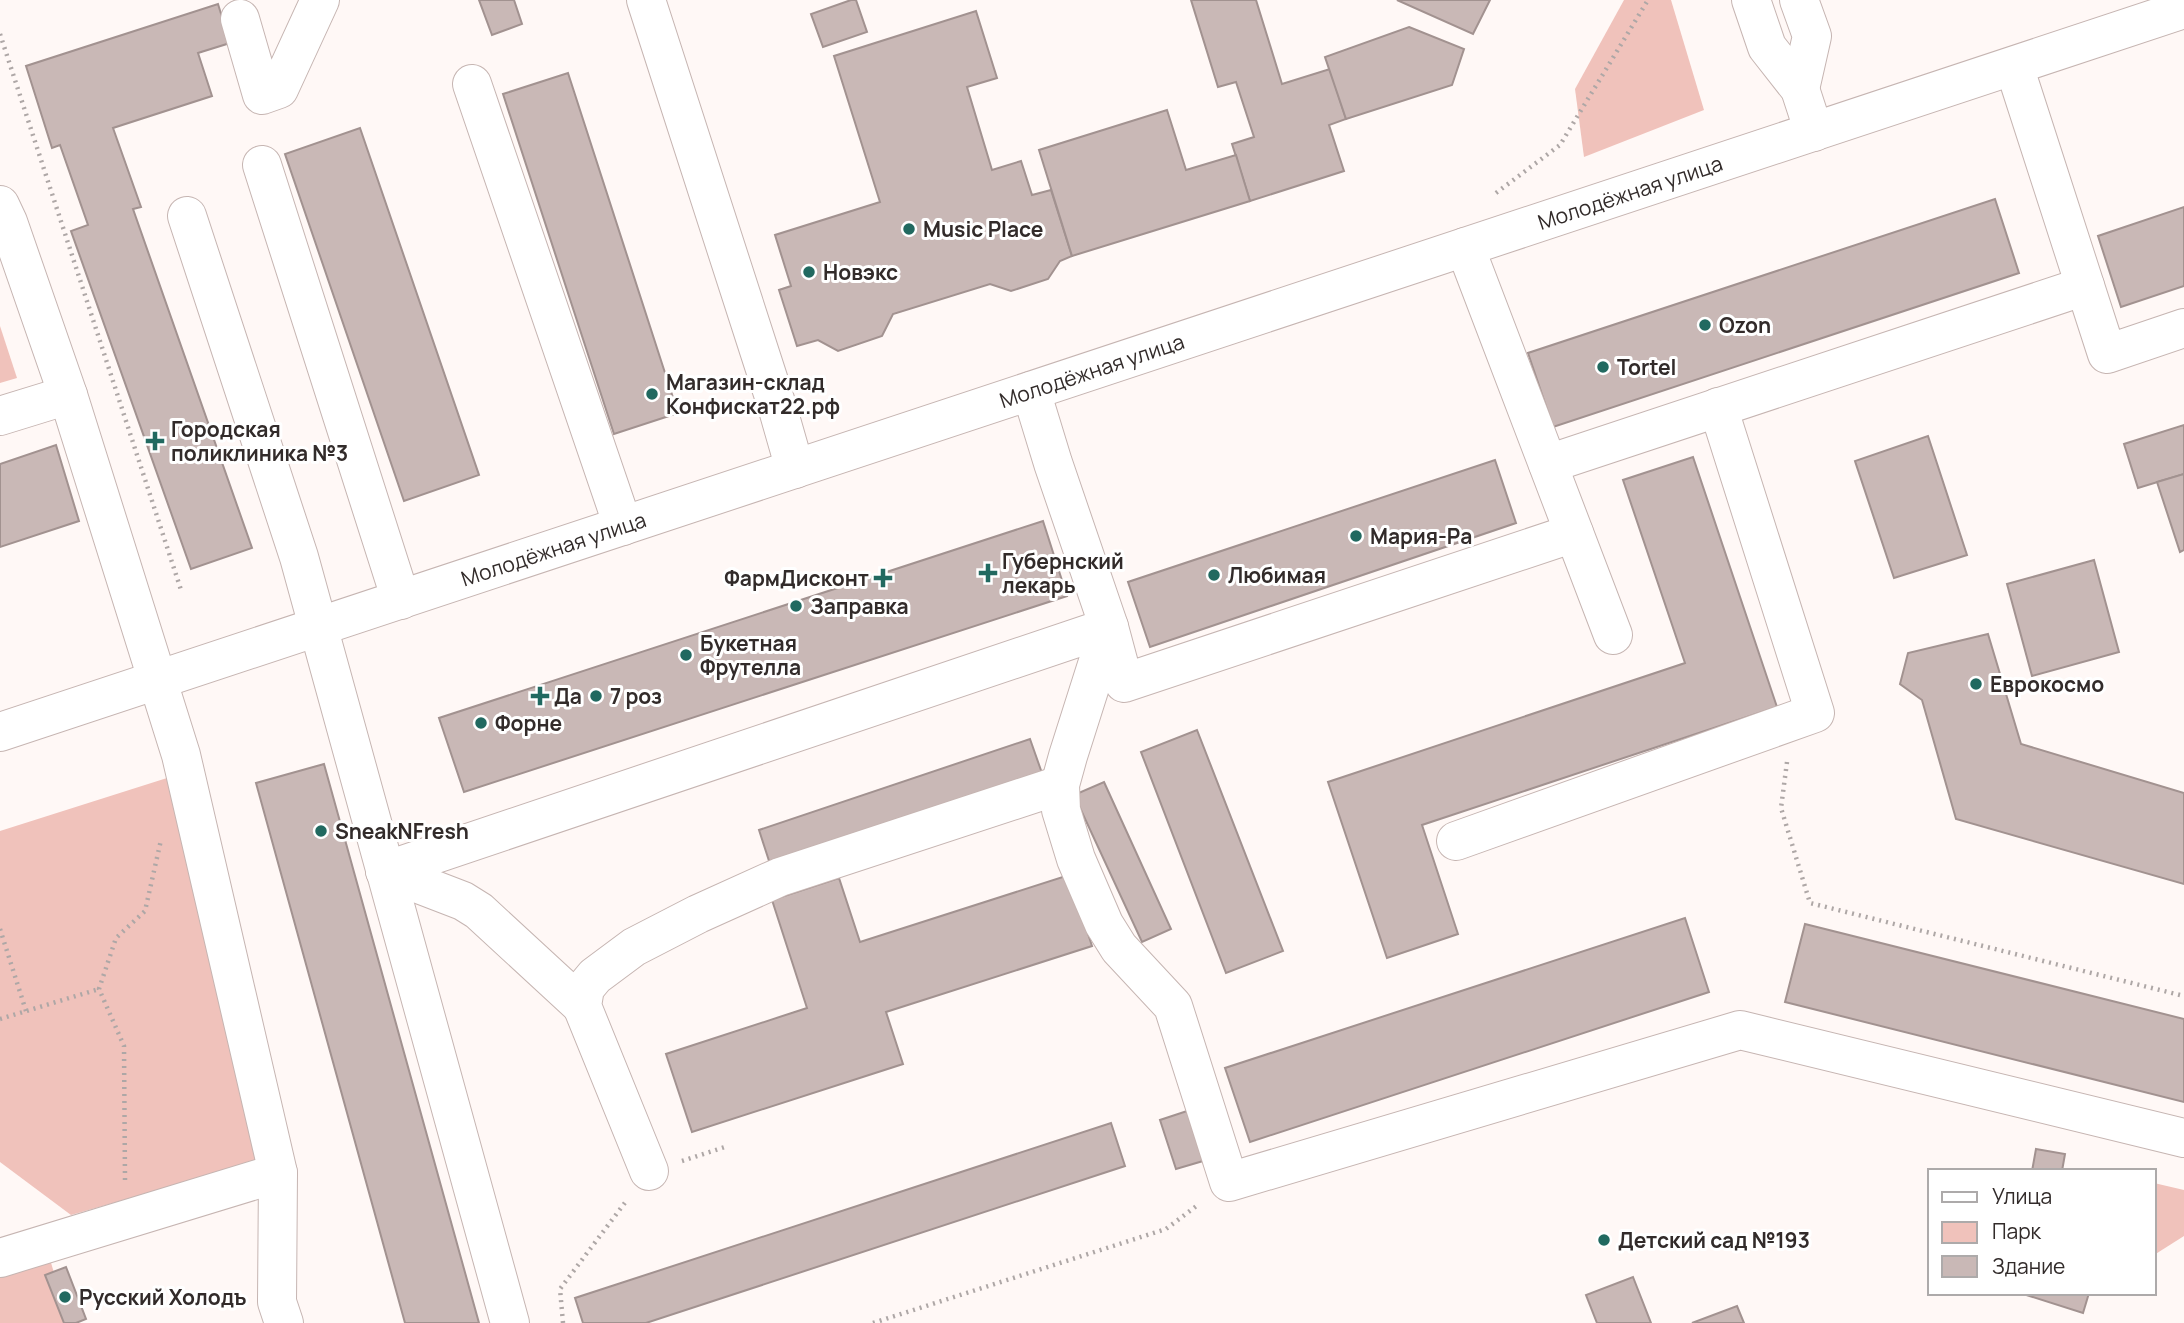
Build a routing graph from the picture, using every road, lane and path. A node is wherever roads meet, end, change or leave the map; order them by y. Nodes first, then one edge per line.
1 (320, 0) edge
2 (647, 0) edge
3 (1648, 0) edge
4 (1751, 0) edge
5 (1800, 0) edge
6 (2184, 9) edge
7 (240, 19) dead end
8 (0, 34) edge
9 (2014, 66) junction
10 (472, 84) dead end
11 (1800, 89) junction
12 (1814, 132) junction
13 (262, 165) dead end
14 (1496, 192) dead end
15 (187, 216) dead end
16 (3, 217) edge
17 (1465, 247) junction
18 (2085, 286) junction
19 (2184, 328) edge
20 (1031, 391) junction
21 (68, 395) junction
22 (1718, 407) junction
23 (0, 416) edge
24 (1548, 464) junction
25 (795, 469) junction
26 (623, 526) junction
27 (1574, 533) junction
28 (181, 593) dead end
29 (401, 600) junction
30 (317, 627) junction
31 (1109, 627) junction
32 (1613, 635) dead end
33 (158, 680) junction
34 (0, 732) edge
35 (1060, 785) junction
36 (1782, 808) dead end
37 (163, 833) dead end
38 (1456, 841) dead end
39 (385, 870) junction
40 (0, 929) edge
41 (99, 989) junction
42 (2184, 996) edge
43 (582, 1006) junction
44 (26, 1011) junction
45 (0, 1019) edge
46 (2184, 1138) edge
47 (728, 1146) dead end
48 (649, 1171) junction
49 (278, 1173) junction
50 (1228, 1182) junction
51 (137, 1217) junction
52 (0, 1258) edge
53 (876, 1322) edge
54 (284, 1323) edge
55 (510, 1323) edge
56 (564, 1323) edge

1 - 7 street
2 - 25 street
3 - 14 path
4 - 11 street
5 - 11 street
6 - 9 street, Молодёжная улица
8 - 28 path
9 - 12 street, Молодёжная улица
9 - 18 street
10 - 26 street
11 - 12 street
12 - 17 street, Молодёжная улица
13 - 29 street
15 - 30 street
16 - 21 street
17 - 20 street, Молодёжная улица
17 - 24 street
18 - 19 street
18 - 22 street
20 - 25 street, Молодёжная улица
20 - 31 street
21 - 23 street
21 - 33 street
22 - 24 street
22 - 38 street
24 - 27 street
25 - 26 street, Молодёжная улица
26 - 29 street, Молодёжная улица
27 - 31 street
27 - 32 street
29 - 30 street, Молодёжная улица
30 - 33 street, Молодёжная улица
30 - 39 street
31 - 35 street
31 - 39 street
33 - 34 street, Молодёжная улица
33 - 49 street
35 - 43 street
35 - 50 street
36 - 42 path
37 - 41 path
39 - 43 street
39 - 55 street
40 - 44 path
41 - 44 path
41 - 51 path
43 - 48 street
44 - 45 path
46 - 50 street
47 - 48 path
48 - 56 path
49 - 51 street
49 - 54 street
50 - 53 path
51 - 52 street

